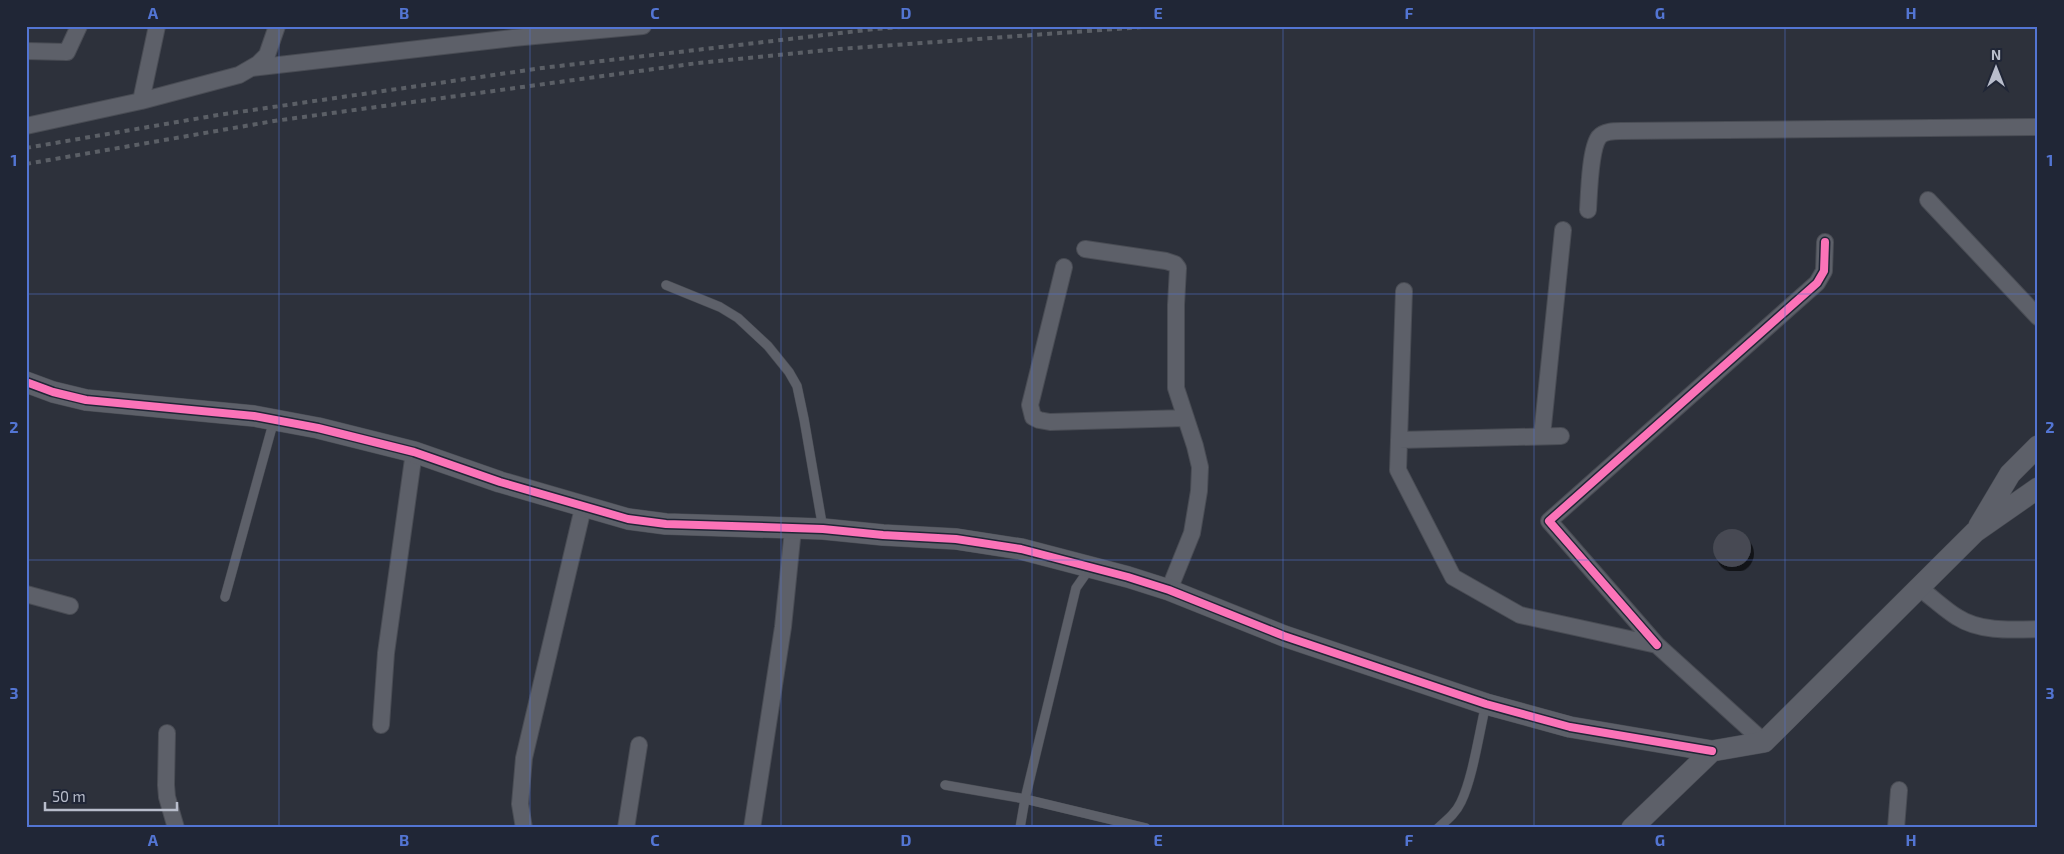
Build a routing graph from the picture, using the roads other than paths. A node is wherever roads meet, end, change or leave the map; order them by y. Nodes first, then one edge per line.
1 (79, 26) edge
2 (157, 26) edge
3 (277, 26) edge
4 (637, 27) edge
5 (514, 32) edge
6 (26, 51) edge
7 (252, 68) junction
8 (141, 101) junction
9 (26, 126) edge
10 (2038, 127) edge
11 (1928, 200) dead end
12 (1588, 210) dead end
13 (1563, 230) dead end
14 (1825, 242) dead end
15 (1085, 249) dead end
16 (1064, 267) dead end
17 (666, 285) dead end
18 (1404, 291) dead end
19 (2038, 317) edge
20 (26, 382) edge
21 (1186, 418) junction
22 (274, 420) junction
23 (1542, 436) junction
24 (1561, 436) dead end
25 (1399, 440) junction
26 (2038, 446) edge
27 (414, 452) junction
28 (2035, 491) edge
29 (583, 508) junction
30 (794, 529) junction
31 (823, 529) junction
32 (1975, 532) junction
33 (1090, 568) junction
34 (1919, 588) junction
35 (1169, 590) junction
36 (26, 594) edge
37 (225, 597) dead end
38 (70, 606) dead end
39 (2038, 629) edge
40 (1657, 645) junction
41 (1486, 704) junction
42 (381, 725) dead end
43 (167, 733) dead end
44 (1764, 742) junction
45 (639, 745) dead end
46 (1712, 751) junction
47 (945, 785) dead end
48 (1899, 790) dead end
49 (1025, 800) junction
50 (176, 828) edge
51 (524, 828) edge
52 (626, 828) edge
53 (752, 828) edge
54 (1020, 828) edge
55 (1146, 828) edge
56 (1438, 828) edge
57 (1632, 828) edge
58 (1896, 828) edge

1 - 6 street
2 - 8 street
3 - 7 street
4 - 5 street
5 - 7 street
7 - 8 street
8 - 9 street
10 - 12 street
11 - 19 street
13 - 23 street
14 - 40 street
15 - 21 street
16 - 21 street
17 - 31 lane
18 - 25 street
20 - 22 street
21 - 35 street
22 - 27 street
22 - 37 lane
23 - 24 street
23 - 25 street
25 - 40 street
26 - 32 street
27 - 29 street
27 - 42 street
28 - 32 street
29 - 30 street
29 - 51 street
30 - 31 street
30 - 53 street
31 - 33 street
32 - 34 street
33 - 35 street
33 - 49 lane
34 - 39 street
34 - 44 street
35 - 41 street
36 - 38 street
40 - 44 street
41 - 46 street
41 - 56 lane
43 - 50 street
44 - 46 street
45 - 52 street
46 - 57 street
47 - 49 lane
48 - 58 street
49 - 54 lane
49 - 55 lane

